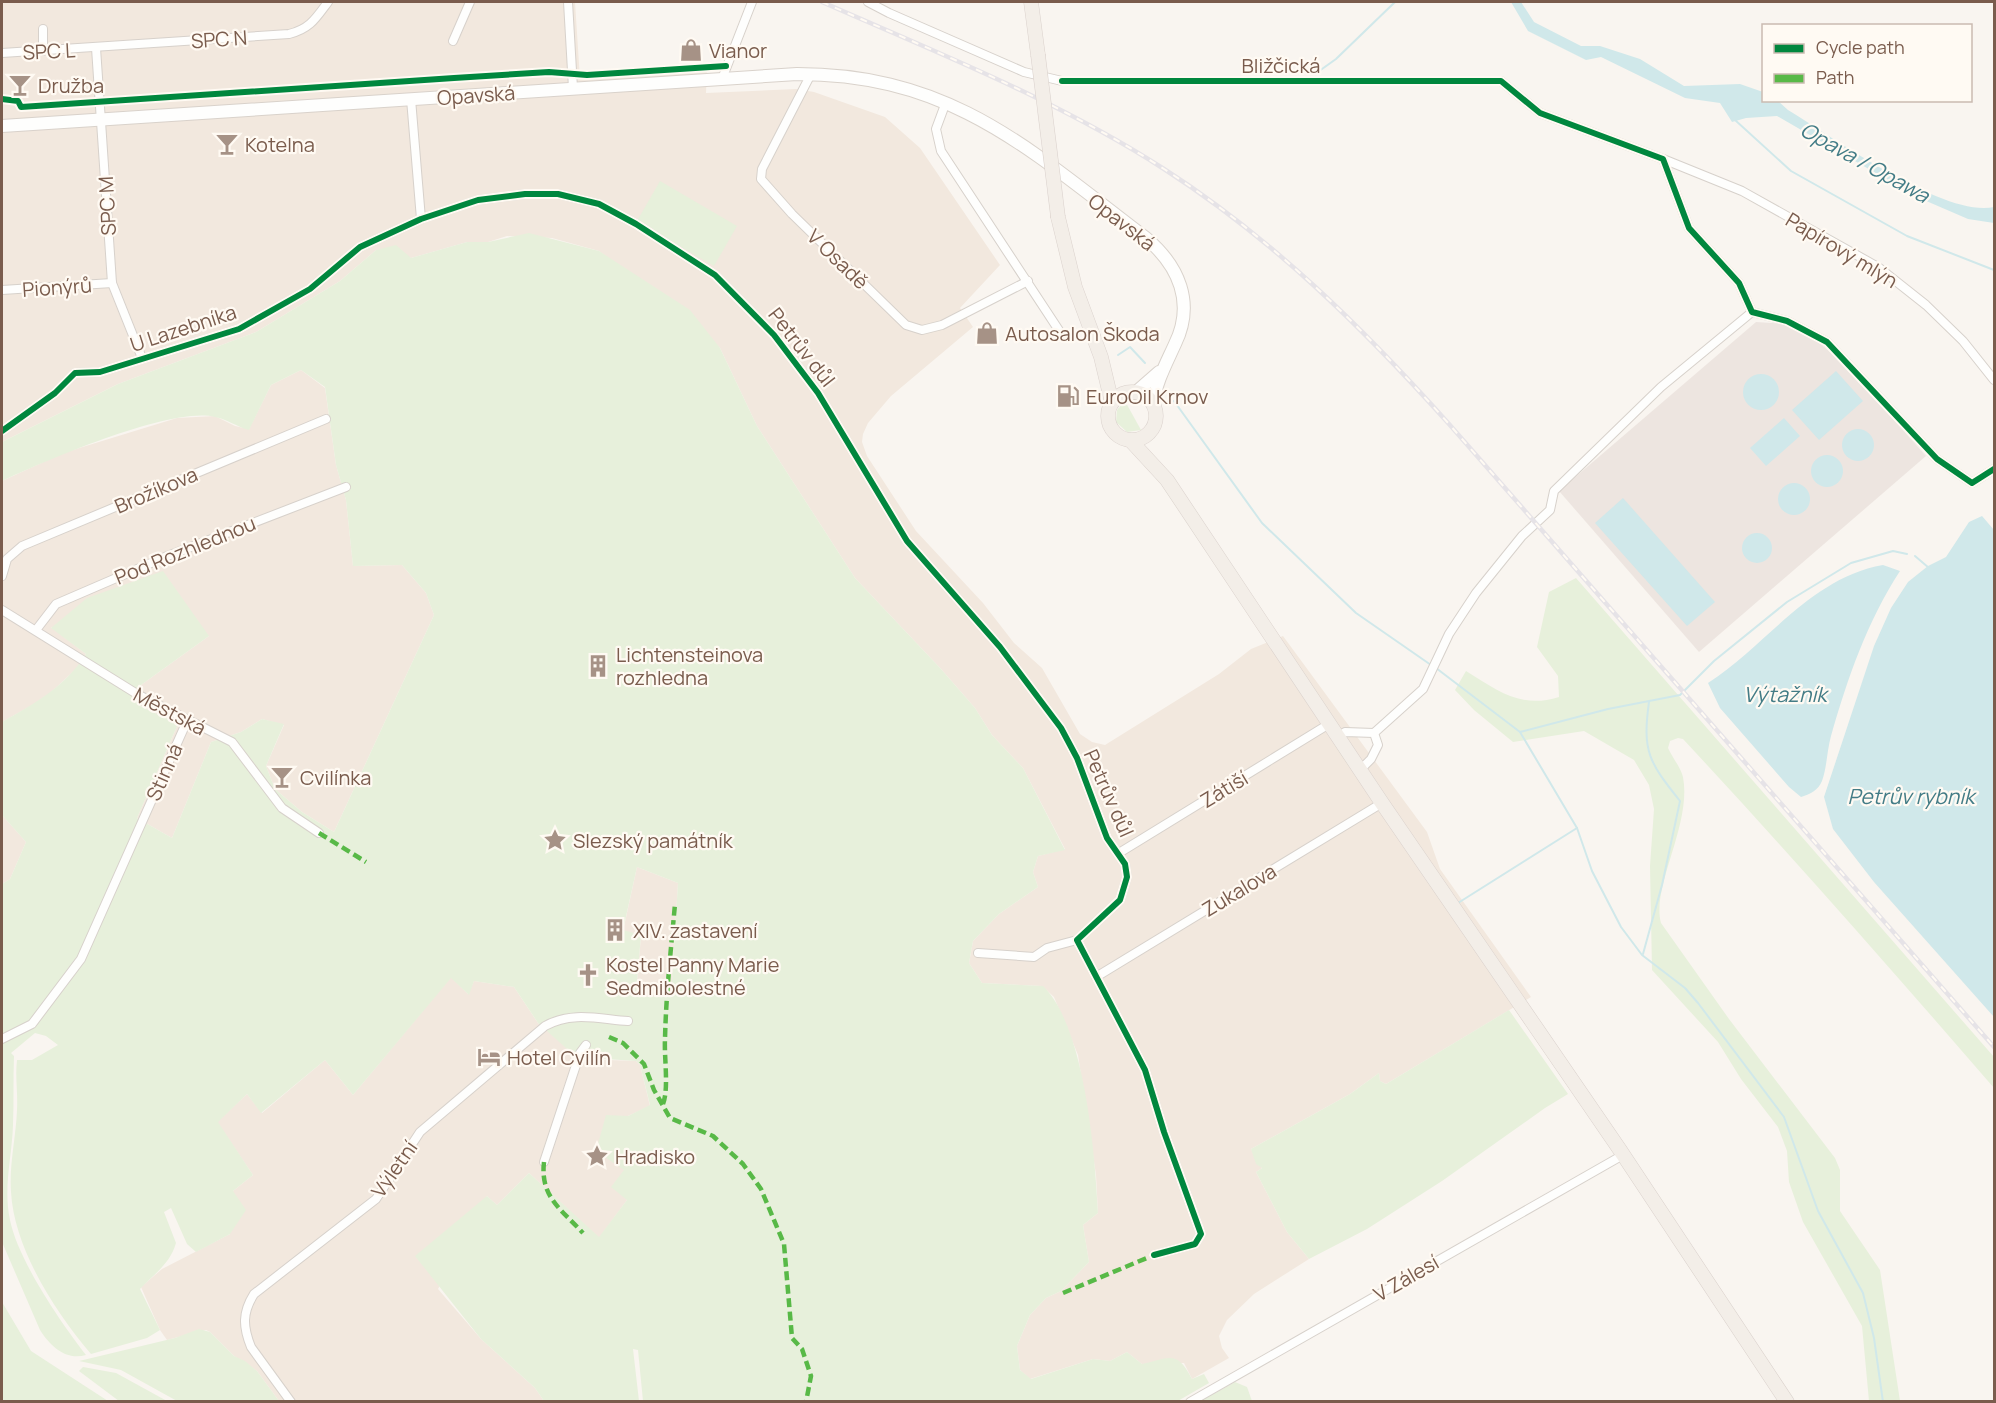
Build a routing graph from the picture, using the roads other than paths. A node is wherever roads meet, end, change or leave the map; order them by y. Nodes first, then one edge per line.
1 (328, 2) edge
2 (470, 2) edge
3 (568, 2) edge
4 (752, 2) edge
5 (868, 2) edge
6 (1031, 2) edge
7 (43, 29) dead end
8 (453, 41) dead end
9 (96, 48) junction
10 (43, 51) junction
11 (2, 53) edge
12 (811, 74) junction
13 (722, 79) junction
14 (1501, 81) joint
15 (573, 88) junction
16 (411, 99) junction
17 (946, 102) junction
18 (102, 119) junction
19 (2, 126) edge
20 (1664, 159) junction
21 (421, 219) junction
22 (715, 275) joint
23 (1028, 281) junction
24 (112, 283) junction
25 (2, 291) edge
26 (1752, 312) junction
27 (1062, 335) dead end
28 (1101, 357) junction
29 (142, 358) junction
30 (1163, 367) junction
31 (1995, 380) edge
32 (1133, 393) junction
33 (1112, 403) junction
34 (1153, 404) junction
35 (326, 419) dead end
36 (2, 431) edge
37 (1150, 432) junction
38 (1131, 441) junction
39 (1995, 469) edge
40 (1167, 480) junction
41 (346, 486) dead end
42 (2, 576) edge
43 (2, 610) edge
44 (36, 630) junction
45 (187, 721) junction
46 (1329, 724) junction
47 (1374, 733) junction
48 (1338, 736) junction
49 (1360, 770) junction
50 (1382, 803) junction
51 (319, 833) dead end
52 (1119, 853) junction
53 (1077, 940) junction
54 (978, 953) dead end
55 (1096, 976) junction
56 (628, 1021) dead end
57 (2, 1039) edge
58 (586, 1045) dead end
59 (1623, 1155) junction
60 (544, 1162) dead end
61 (1154, 1255) dead end
62 (291, 1401) edge
63 (1190, 1401) edge
64 (1787, 1401) edge

1 - 9 street, SPC N
2 - 8 street
3 - 15 street
4 - 13 street
5 - 14 street, Bližčická
6 - 28 main road, bridge
7 - 10 street
9 - 10 street, SPC L
9 - 18 street, SPC M
10 - 11 street, SPC L
12 - 13 main road, Opavská
12 - 17 main road, Opavská
12 - 23 street, V Osadě
13 - 15 main road, Opavská
14 - 20 street, Papírový mlýn
15 - 16 main road, Opavská
16 - 18 main road, Opavská
16 - 21 street
17 - 23 street
17 - 30 main road, Opavská
18 - 19 main road, Opavská
18 - 24 street, SPC M
20 - 26 street
20 - 31 street, Papírový mlýn
21 - 22 street, U Lazebníka
21 - 29 street, U Lazebníka
22 - 52 street, Petrův důl
23 - 27 street
24 - 25 street, Pionýrů
24 - 29 street, SPC M
26 - 39 street
26 - 47 street
28 - 32 main road
28 - 33 main road
29 - 36 street, U Lazebníka
30 - 32 main road
30 - 34 main road, Opavská
32 - 33 main road
32 - 34 main road
33 - 38 main road
34 - 37 main road
35 - 42 street, Brožíkova
37 - 38 main road
37 - 40 main road
38 - 40 main road
40 - 46 main road
41 - 44 street, Pod Rozhlednou
43 - 44 street, Městská
44 - 45 street, Městská
45 - 51 street, Městská
45 - 57 street, Stinná
46 - 48 main road
46 - 52 street, Zátiší
47 - 48 street
47 - 49 street
48 - 49 main road
49 - 50 main road
50 - 55 street, Zukalova
50 - 59 main road
52 - 53 street, Petrův důl
53 - 54 street
53 - 55 street
55 - 61 street
56 - 62 street, Výletní
58 - 60 street
59 - 63 street, V Zálesí
59 - 64 main road

